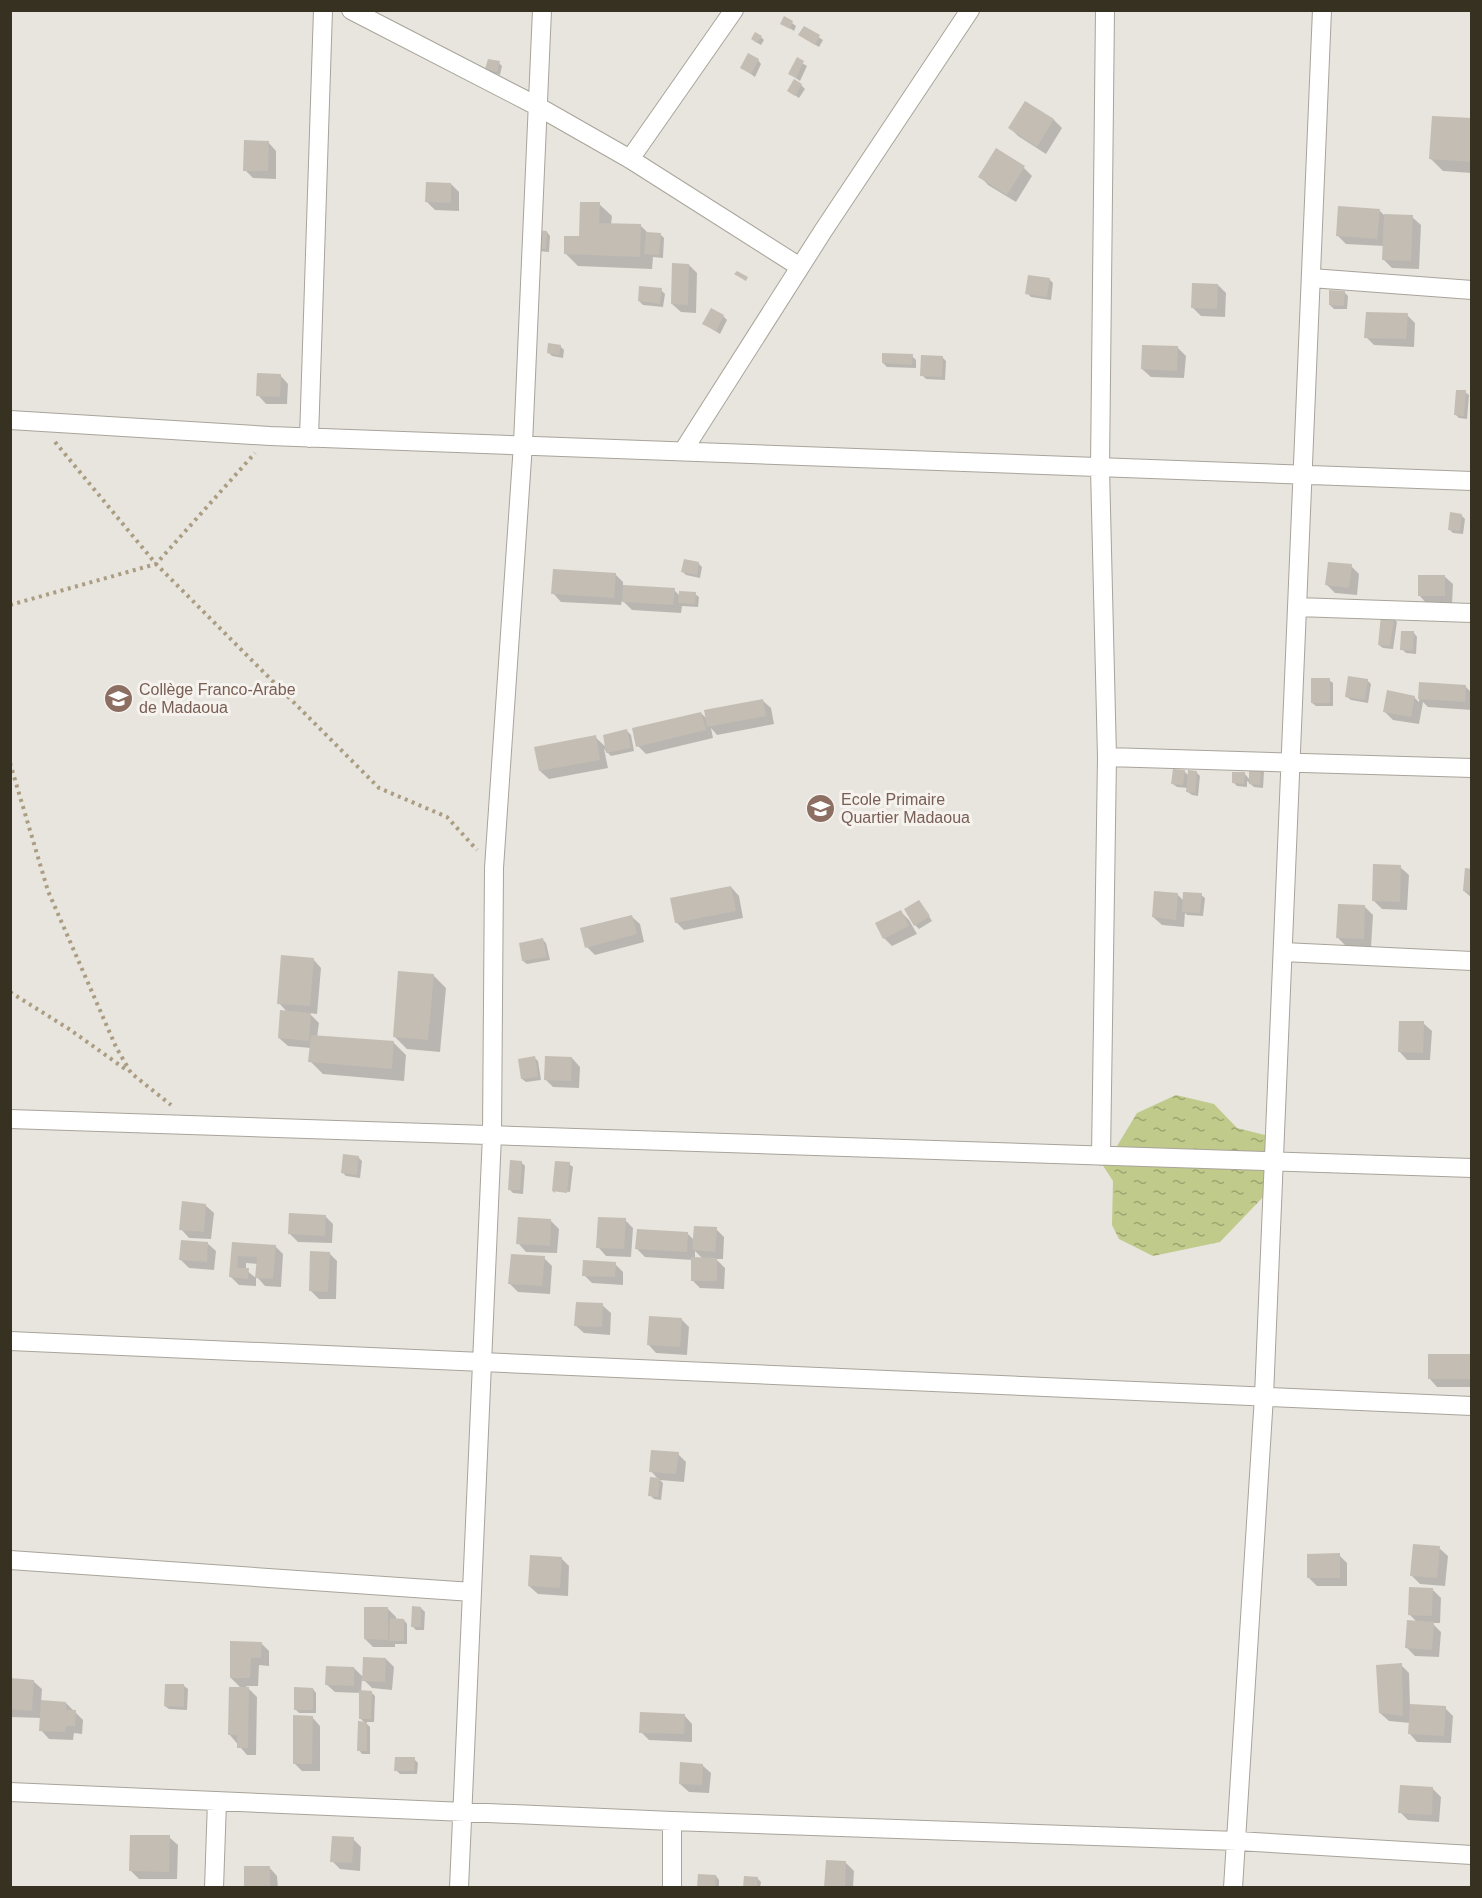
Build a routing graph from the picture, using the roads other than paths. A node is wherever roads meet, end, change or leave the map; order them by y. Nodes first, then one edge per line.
1 (323, 10) edge
2 (351, 10) edge
3 (542, 10) edge
4 (734, 10) edge
5 (970, 10) edge
6 (1105, 10) edge
7 (1322, 10) edge
8 (537, 106) junction
9 (630, 159) junction
10 (800, 267) junction
11 (1311, 278) junction
12 (1472, 290) edge
13 (10, 420) edge
14 (309, 438) junction
15 (523, 444) junction
16 (683, 451) junction
17 (1100, 468) junction
18 (1302, 475) junction
19 (1472, 482) edge
20 (1297, 607) junction
21 (1472, 613) edge
22 (1107, 757) junction
23 (1291, 763) junction
24 (1472, 768) edge
25 (1283, 952) junction
26 (1472, 961) edge
27 (10, 1119) edge
28 (492, 1135) junction
29 (1101, 1156) junction
30 (1274, 1162) junction
31 (1472, 1168) edge
32 (10, 1341) edge
33 (482, 1362) junction
34 (1264, 1396) junction
35 (1472, 1406) edge
36 (10, 1560) edge
37 (472, 1592) junction
38 (10, 1792) edge
39 (217, 1801) junction
40 (462, 1812) junction
41 (672, 1821) junction
42 (1237, 1841) junction
43 (1472, 1855) edge
44 (214, 1887) edge
45 (459, 1887) edge
46 (672, 1887) edge
47 (1233, 1887) edge

1 - 14 street
2 - 8 street
3 - 8 street
4 - 9 street
5 - 10 street
6 - 17 street
7 - 11 street
8 - 9 street
8 - 15 street
9 - 10 street
10 - 16 street
11 - 12 street
11 - 18 street
13 - 14 street
14 - 15 street
15 - 16 street
15 - 28 street
16 - 17 street
17 - 18 street
17 - 22 street
18 - 19 street
18 - 20 street
20 - 21 street
20 - 23 street
22 - 23 street
22 - 29 street
23 - 24 street
23 - 25 street
25 - 26 street
25 - 30 street
27 - 28 street
28 - 29 street
28 - 33 street
29 - 30 street
30 - 31 street
30 - 34 street
32 - 33 street
33 - 34 street
33 - 37 street
34 - 35 street
34 - 42 street
36 - 37 street
37 - 40 street
38 - 39 street
39 - 40 street
39 - 44 street
40 - 41 street
40 - 45 street
41 - 42 street
41 - 46 street
42 - 43 street
42 - 47 street

